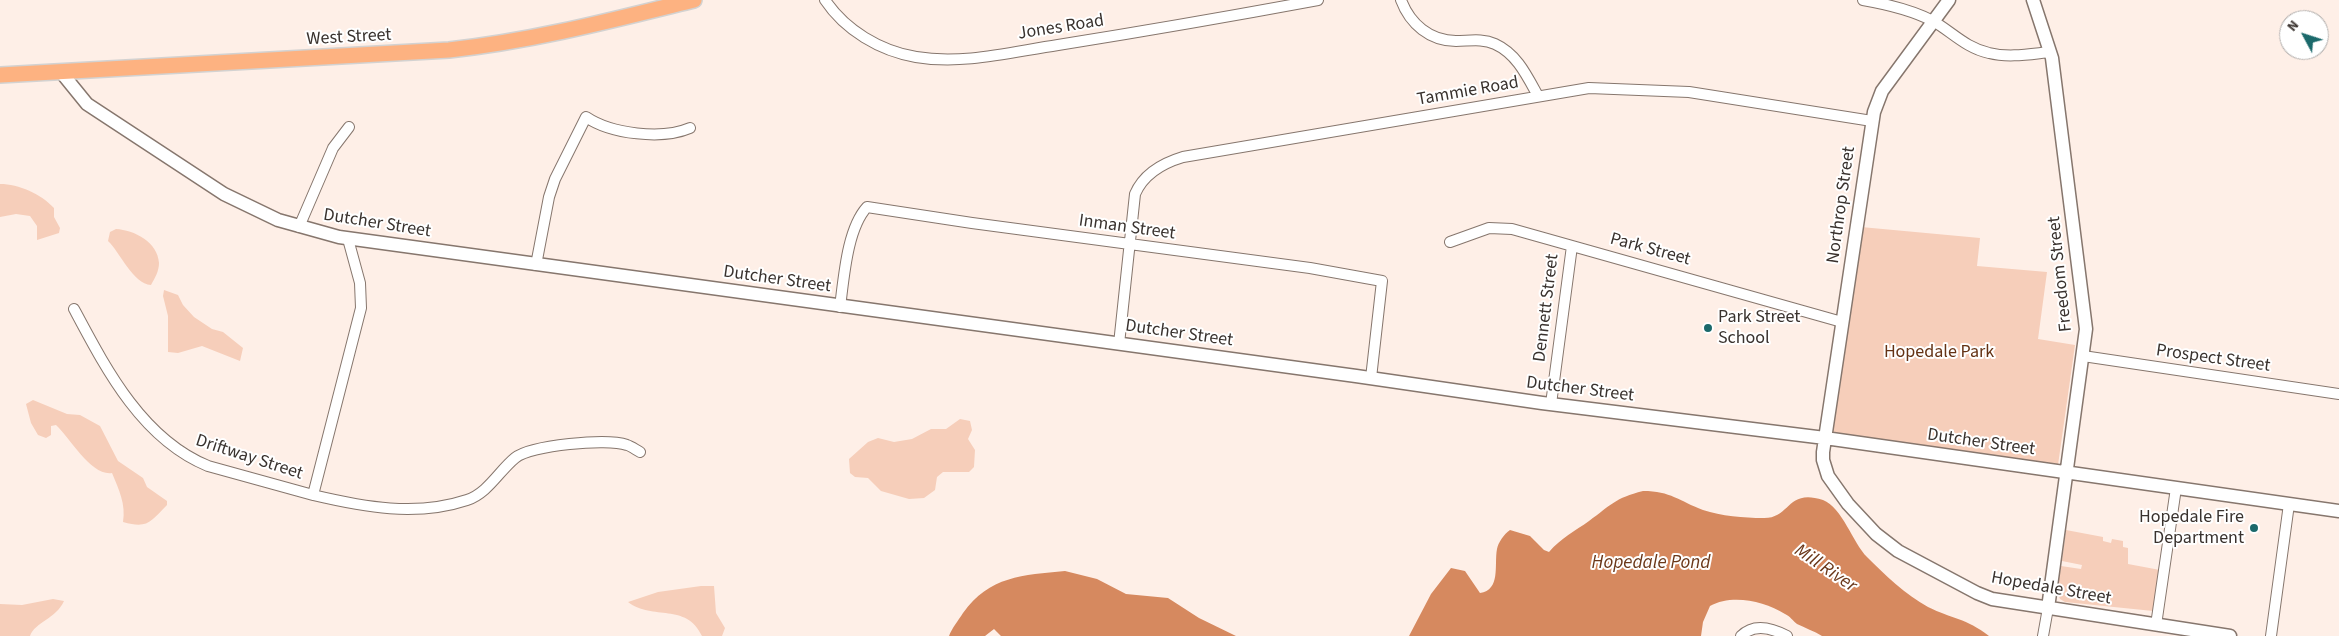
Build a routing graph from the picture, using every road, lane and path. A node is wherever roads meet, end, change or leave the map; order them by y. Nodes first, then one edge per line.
1 (694, 0) edge
2 (825, 0) edge
3 (1318, 0) edge
4 (1401, 0) edge
5 (1863, 0) edge
6 (1949, 0) edge
7 (2034, 0) edge
8 (1933, 21) junction
9 (2050, 52) junction
10 (61, 72) junction
11 (0, 75) edge
12 (1538, 96) junction
13 (1872, 121) junction
14 (349, 127) dead end
15 (690, 128) dead end
16 (299, 227) junction
17 (348, 238) junction
18 (1450, 242) dead end
19 (1130, 244) junction
20 (1572, 246) junction
21 (536, 265) junction
22 (840, 307) junction
23 (74, 309) dead end
24 (1842, 322) junction
25 (1119, 344) junction
26 (2083, 356) junction
27 (1372, 378) junction
28 (2339, 394) edge
29 (1551, 404) junction
30 (1825, 438) junction
31 (640, 452) dead end
32 (2067, 473) junction
33 (2176, 488) junction
34 (313, 495) junction
35 (2289, 504) junction
36 (2339, 510) edge
37 (2048, 608) junction
38 (2156, 625) junction
39 (1741, 636) edge
40 (1787, 636) edge
41 (2043, 636) edge
42 (2230, 636) edge
43 (2271, 636) edge

1 - 10 main road, West Street
2 - 3 street, Jones Road
4 - 12 street
5 - 8 street
6 - 8 street, Northrop Street
7 - 9 street, Freedom Street
8 - 9 street
8 - 13 street, Northrop Street
9 - 26 street, Freedom Street
10 - 11 main road, West Street
10 - 16 street, Dutcher Street
12 - 13 street, Tammie Road
12 - 19 street, Tammie Road
13 - 24 street, Northrop Street
14 - 16 street
15 - 21 street
16 - 17 street, Dutcher Street
17 - 21 street, Dutcher Street
17 - 34 street, Driftway Street
18 - 20 street, Park Street
19 - 22 street, Inman Street
19 - 25 street, Tammie Road
19 - 27 street, Inman Street
20 - 24 street, Park Street
20 - 29 street, Dennett Street
21 - 22 street, Dutcher Street
22 - 25 street, Dutcher Street
23 - 34 street, Driftway Street
24 - 30 street, Northrop Street
25 - 27 street, Dutcher Street
26 - 28 street, Prospect Street
26 - 32 street, Freedom Street
27 - 29 street, Dutcher Street
29 - 30 street, Dutcher Street
30 - 32 street, Dutcher Street
30 - 37 street, Hopedale Street
31 - 34 street
32 - 33 street, Dutcher Street
32 - 37 street, Freedom Street
33 - 35 street, Dutcher Street
33 - 38 street
35 - 36 street, Dutcher Street
35 - 43 street
37 - 38 street, Hopedale Street
37 - 41 street, Freedom Street
38 - 42 street, Hopedale Street
39 - 40 street

